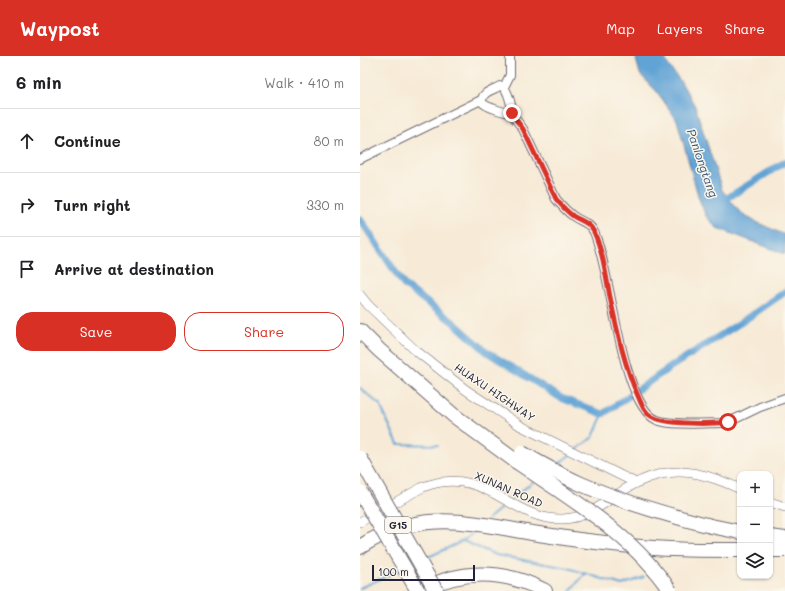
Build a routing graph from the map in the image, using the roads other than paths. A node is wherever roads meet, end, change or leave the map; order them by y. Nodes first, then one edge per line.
1 (510, 56) edge
2 (504, 87) junction
3 (481, 100) junction
4 (511, 113) junction
5 (360, 159) edge
6 (360, 295) edge
7 (360, 331) edge
8 (785, 398) edge
9 (360, 458) edge
10 (519, 458) junction
11 (636, 482) junction
12 (737, 488) edge
13 (360, 492) edge
14 (773, 503) edge
15 (785, 507) edge
16 (360, 522) edge
17 (737, 531) edge
18 (773, 537) edge
19 (785, 539) edge
20 (360, 547) edge
21 (737, 550) edge
22 (773, 550) edge
23 (785, 550) edge
24 (419, 591) edge
25 (436, 591) edge
26 (545, 591) edge
27 (670, 591) edge

1 - 2 street
2 - 3 street
2 - 4 street
3 - 4 street
3 - 5 street
4 - 8 street
6 - 11 street, HUAXU HIGHWAY
7 - 10 highway
9 - 25 highway, G15, bridge
10 - 17 highway, bridge
10 - 27 highway, bridge
11 - 12 street, XUNAN ROAD
11 - 16 street, XUNAN ROAD
13 - 24 highway, G15, bridge
14 - 15 street
18 - 19 highway
20 - 21 highway
22 - 23 highway
24 - 26 highway

